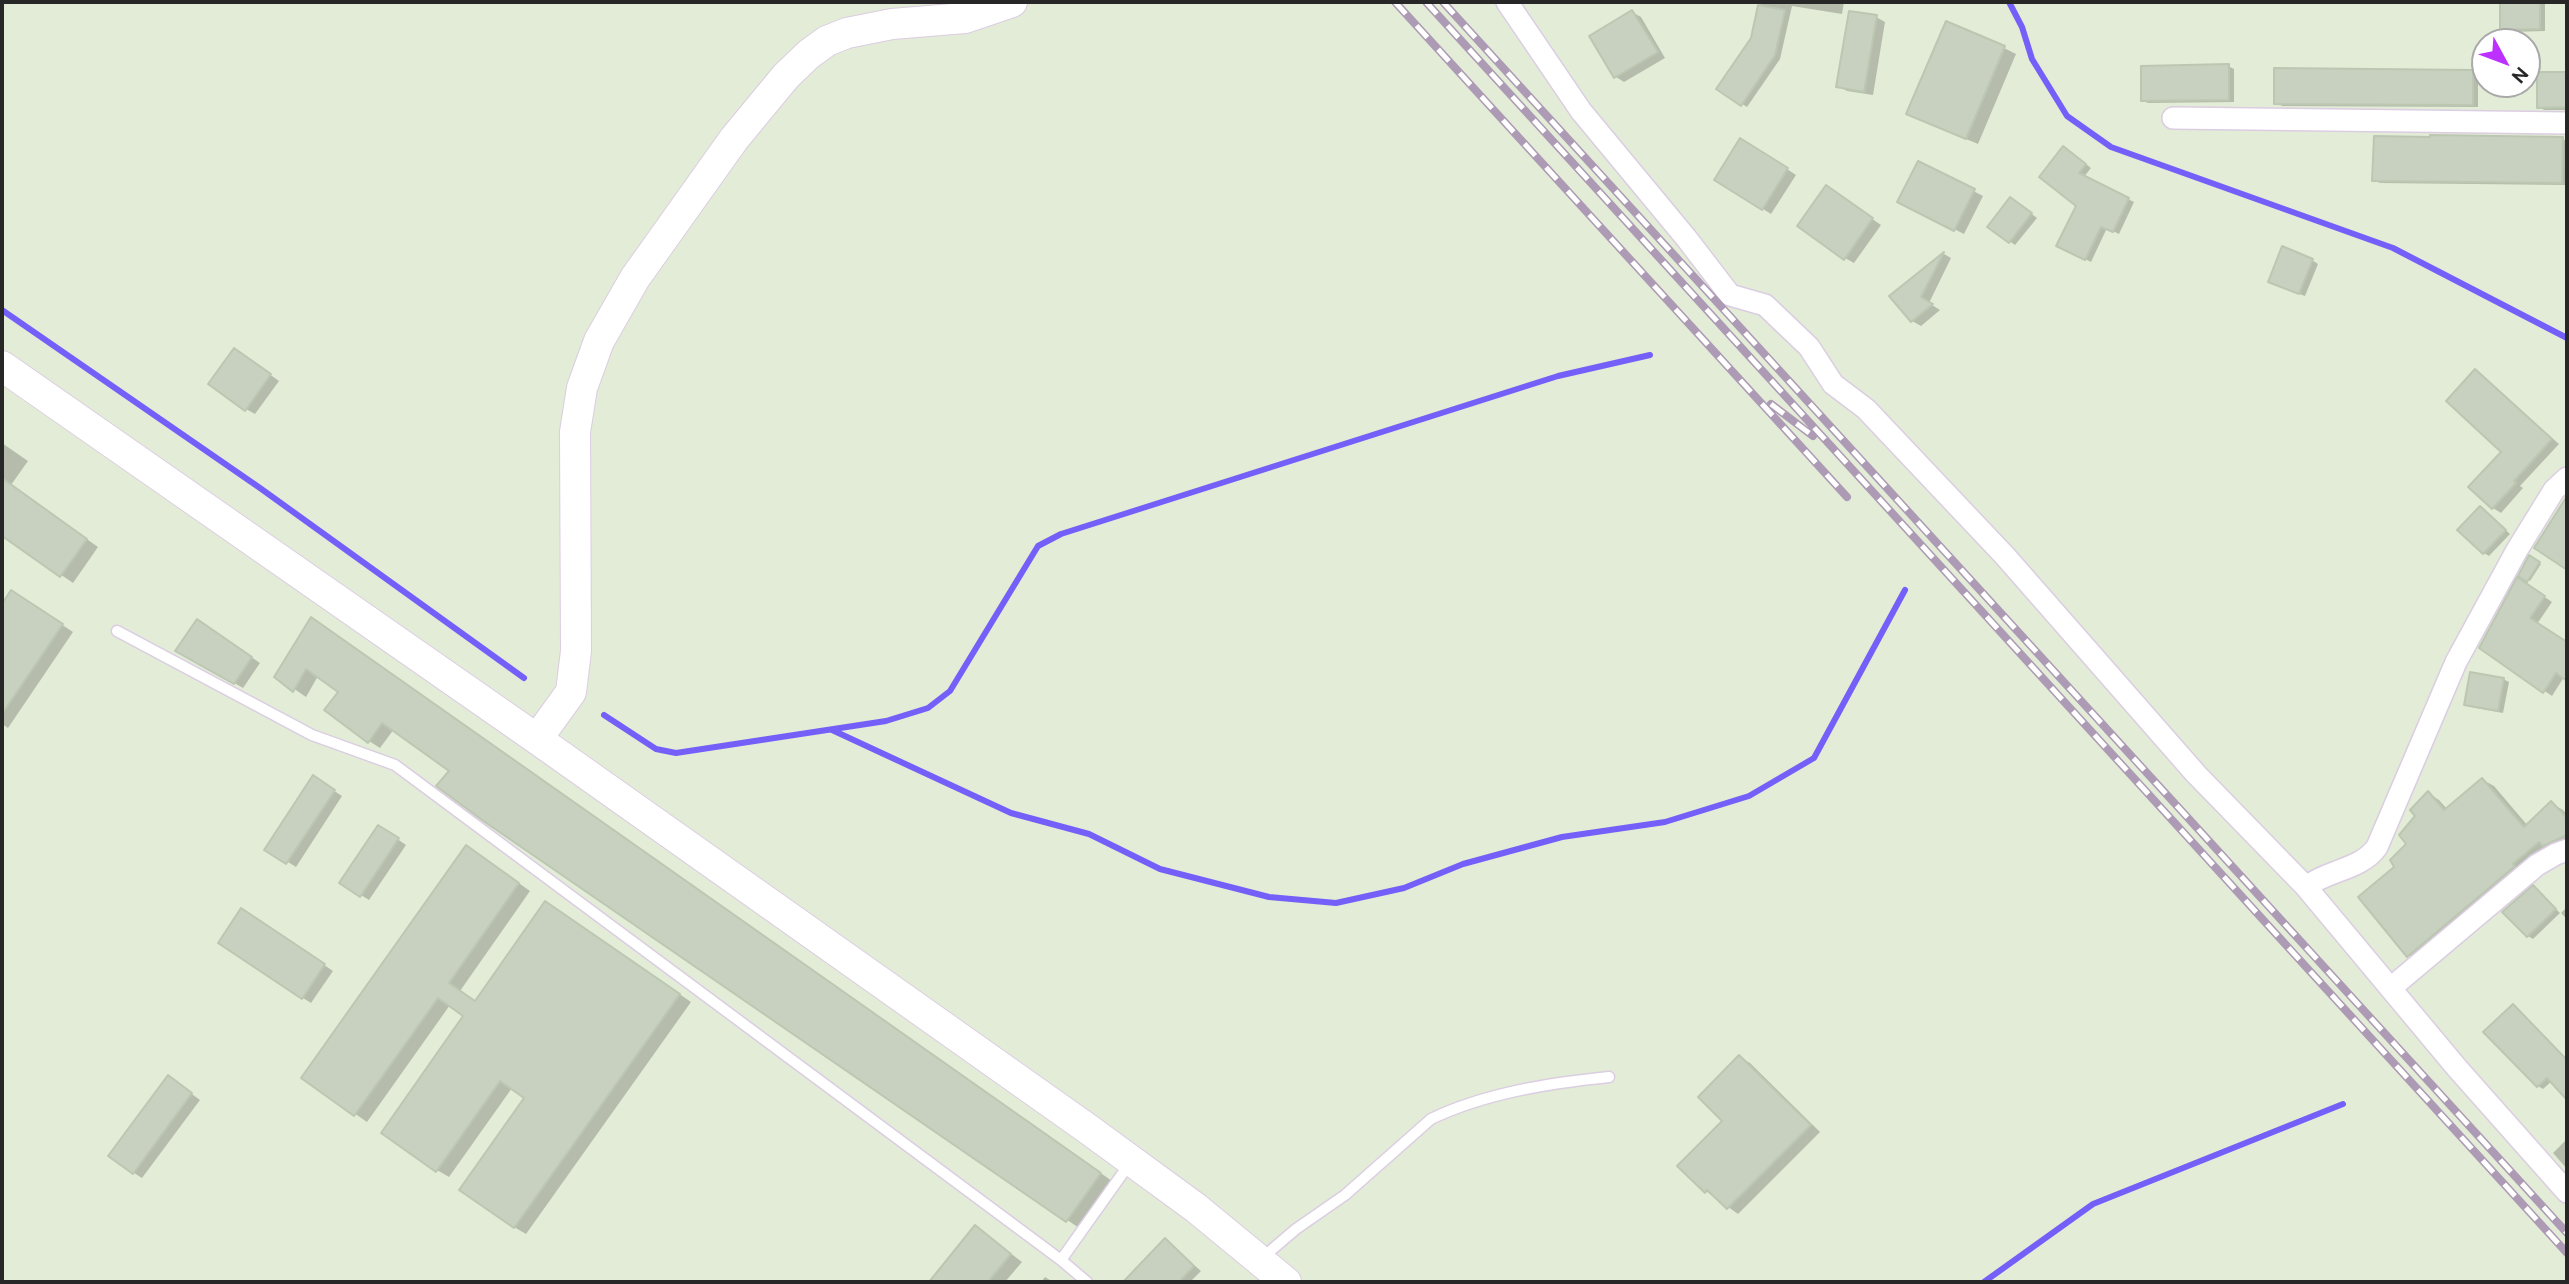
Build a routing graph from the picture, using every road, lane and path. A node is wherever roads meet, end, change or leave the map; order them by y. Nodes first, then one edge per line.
1 (1012, 2) edge
2 (1507, 2) edge
3 (2174, 118) dead end
4 (2567, 123) edge
5 (2, 366) edge
6 (2567, 478) edge
7 (117, 631) dead end
8 (571, 692) junction
9 (537, 739) junction
10 (579, 769) junction
11 (2567, 850) edge
12 (2306, 887) junction
13 (2392, 987) junction
14 (1609, 1077) dead end
15 (1131, 1161) junction
16 (2567, 1192) edge
17 (1061, 1260) junction
18 (1260, 1260) junction
19 (1087, 1282) edge
20 (1286, 1282) edge

1 - 8 main road
2 - 12 street
3 - 4 street
5 - 9 main road
6 - 12 street
7 - 17 lane
8 - 9 main road
8 - 10 main road
9 - 10 main road
10 - 15 main road
11 - 13 street
12 - 13 street
13 - 16 street
14 - 18 lane
15 - 17 lane
15 - 18 main road
17 - 19 lane
18 - 20 main road

